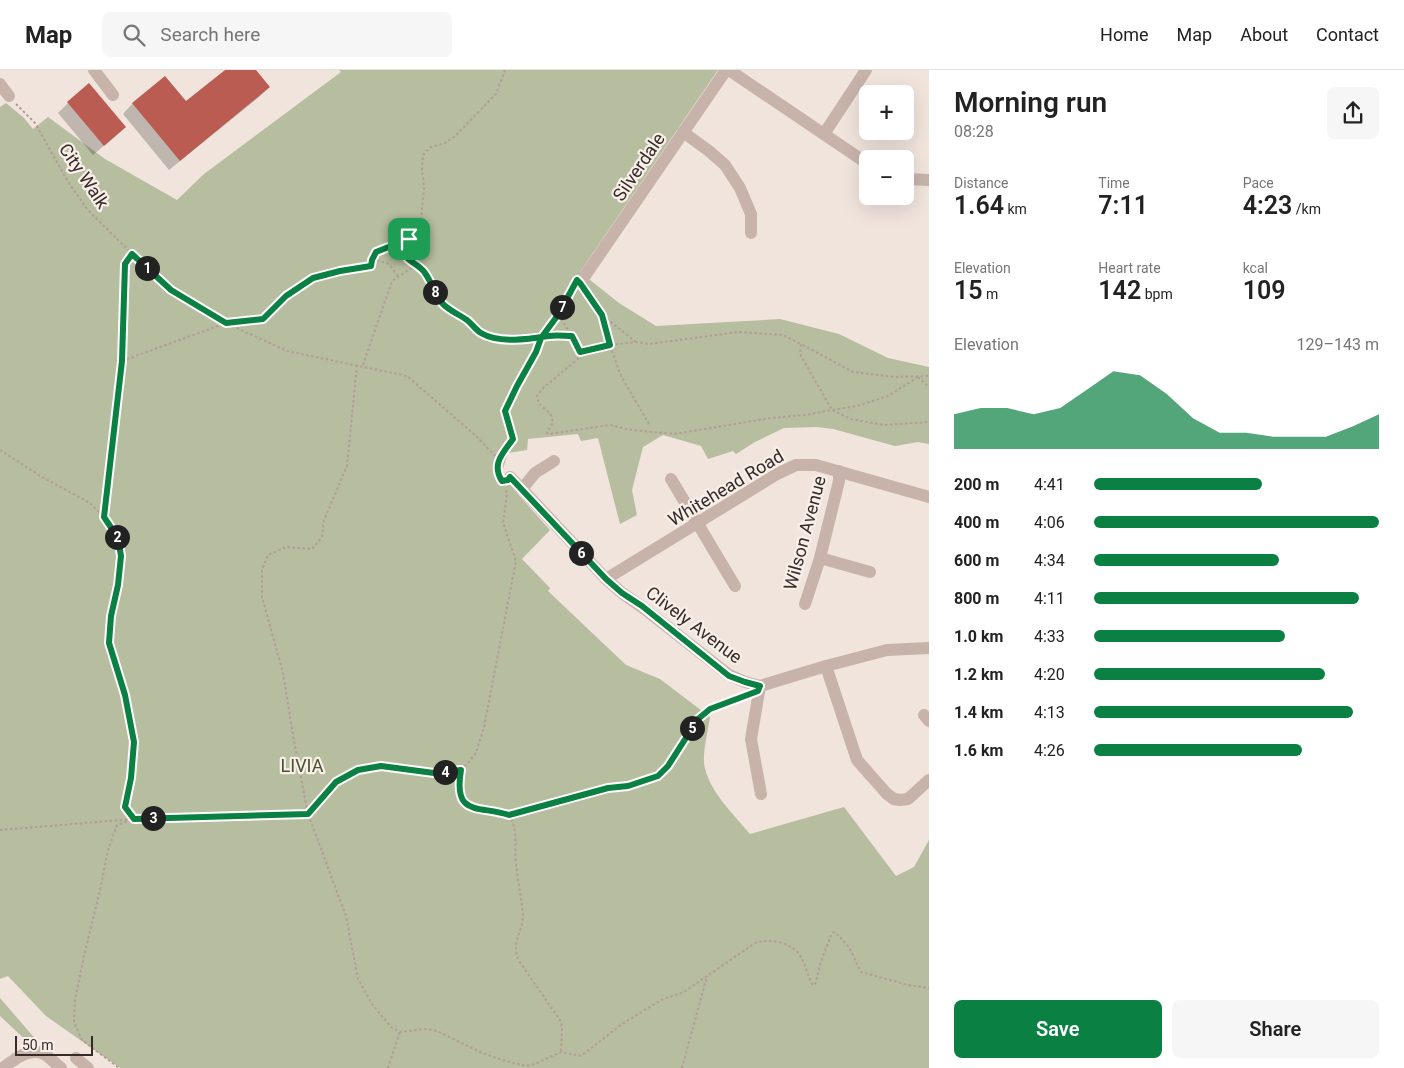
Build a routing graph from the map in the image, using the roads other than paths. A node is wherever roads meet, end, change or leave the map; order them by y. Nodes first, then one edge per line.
1 (94, 70) edge
2 (728, 70) edge
3 (866, 70) edge
4 (0, 84) edge
5 (113, 95) dead end
6 (9, 96) road end
7 (683, 132) junction
8 (824, 134) junction
9 (859, 158) edge
10 (914, 179) edge
11 (929, 180) edge
12 (751, 233) dead end
13 (580, 283) road end
14 (554, 461) dead end
15 (839, 472) junction
16 (671, 478) dead end
17 (506, 479) road end
18 (522, 489) junction
19 (929, 497) edge
20 (698, 524) junction
21 (820, 558) junction
22 (870, 572) dead end
23 (606, 579) junction
24 (736, 586) dead end
25 (805, 604) dead end
26 (929, 648) edge
27 (826, 666) junction
28 (759, 688) junction
29 (929, 780) edge
30 (761, 794) dead end
31 (76, 1058) dead end
32 (5, 1064) edge
33 (61, 1068) edge
34 (88, 1068) edge

1 - 5 street
2 - 7 street, Silverdale
2 - 8 street
3 - 8 street
4 - 6 street
7 - 12 street
7 - 13 street, Silverdale
8 - 9 street
10 - 11 street
14 - 18 street
15 - 19 street, Whitehead Road
15 - 20 street, Whitehead Road
15 - 21 street, Wilson Avenue
16 - 20 street
17 - 18 street, Clively Avenue
18 - 23 street, Clively Avenue
20 - 23 street, Whitehead Road
20 - 24 street
21 - 22 street
21 - 25 street, Wilson Avenue
23 - 28 street, Clively Avenue
26 - 27 street
27 - 28 street
27 - 29 street
28 - 30 street
31 - 34 street
32 - 33 street

